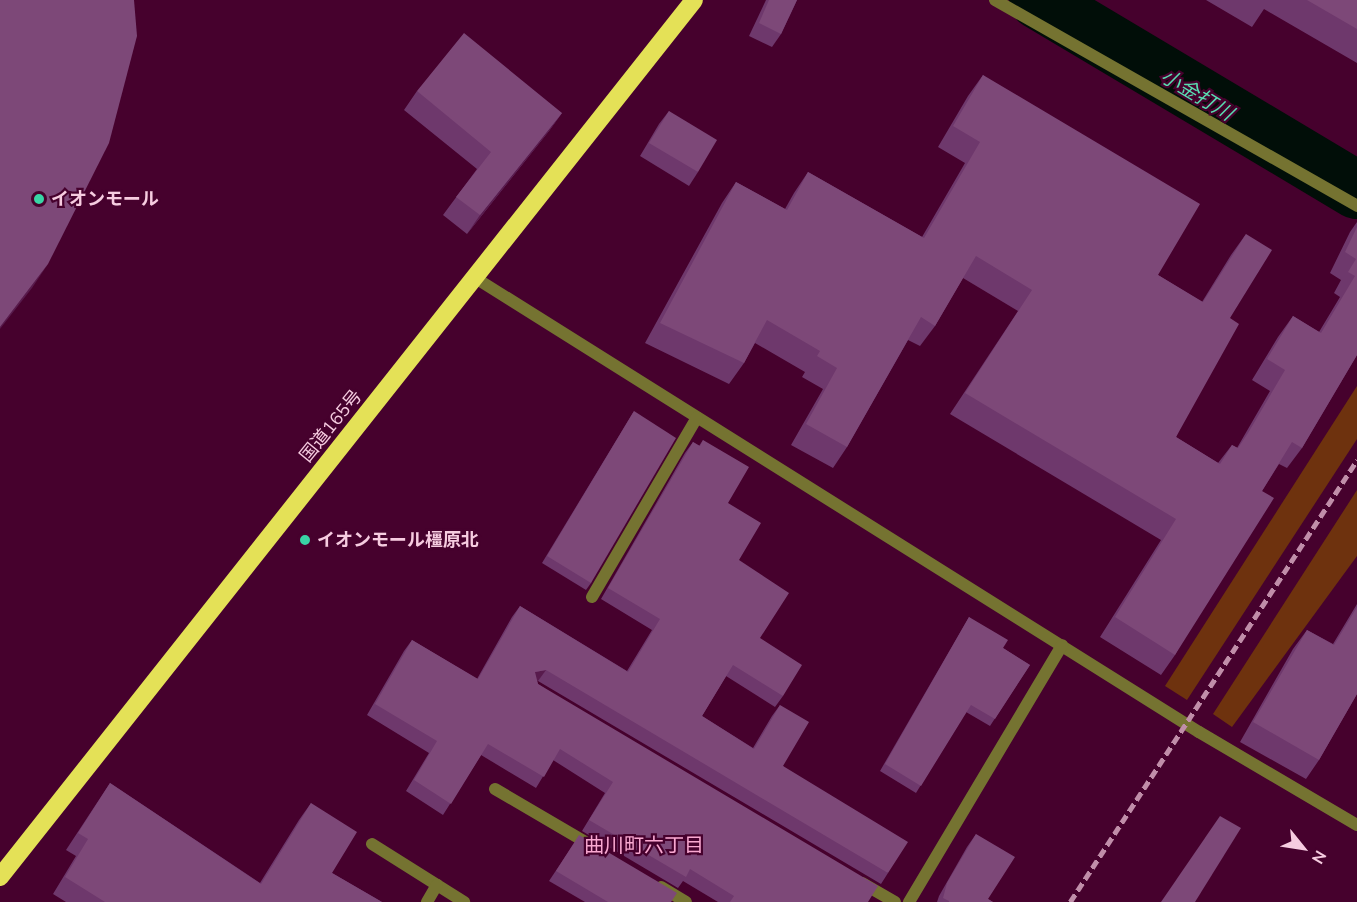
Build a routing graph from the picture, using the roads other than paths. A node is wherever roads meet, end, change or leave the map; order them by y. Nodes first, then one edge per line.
1 (694, 0) edge
2 (995, 0) edge
3 (1357, 206) edge
4 (477, 279) junction
5 (696, 417) junction
6 (592, 597) dead end
7 (1062, 645) junction
8 (495, 789) dead end
9 (1357, 825) edge
10 (372, 844) dead end
11 (605, 855) edge
12 (0, 877) edge
13 (645, 878) edge
14 (854, 878) edge
15 (437, 885) junction
16 (428, 902) edge
17 (464, 902) edge
18 (686, 902) edge
19 (895, 902) edge
20 (909, 902) edge

1 - 4 highway, 国道165号
2 - 3 street
4 - 5 street
4 - 12 highway, 国道165号
5 - 6 street
5 - 7 street
7 - 9 street
7 - 20 street
8 - 11 street
10 - 15 street
13 - 18 street
14 - 19 street
15 - 16 street
15 - 17 street

